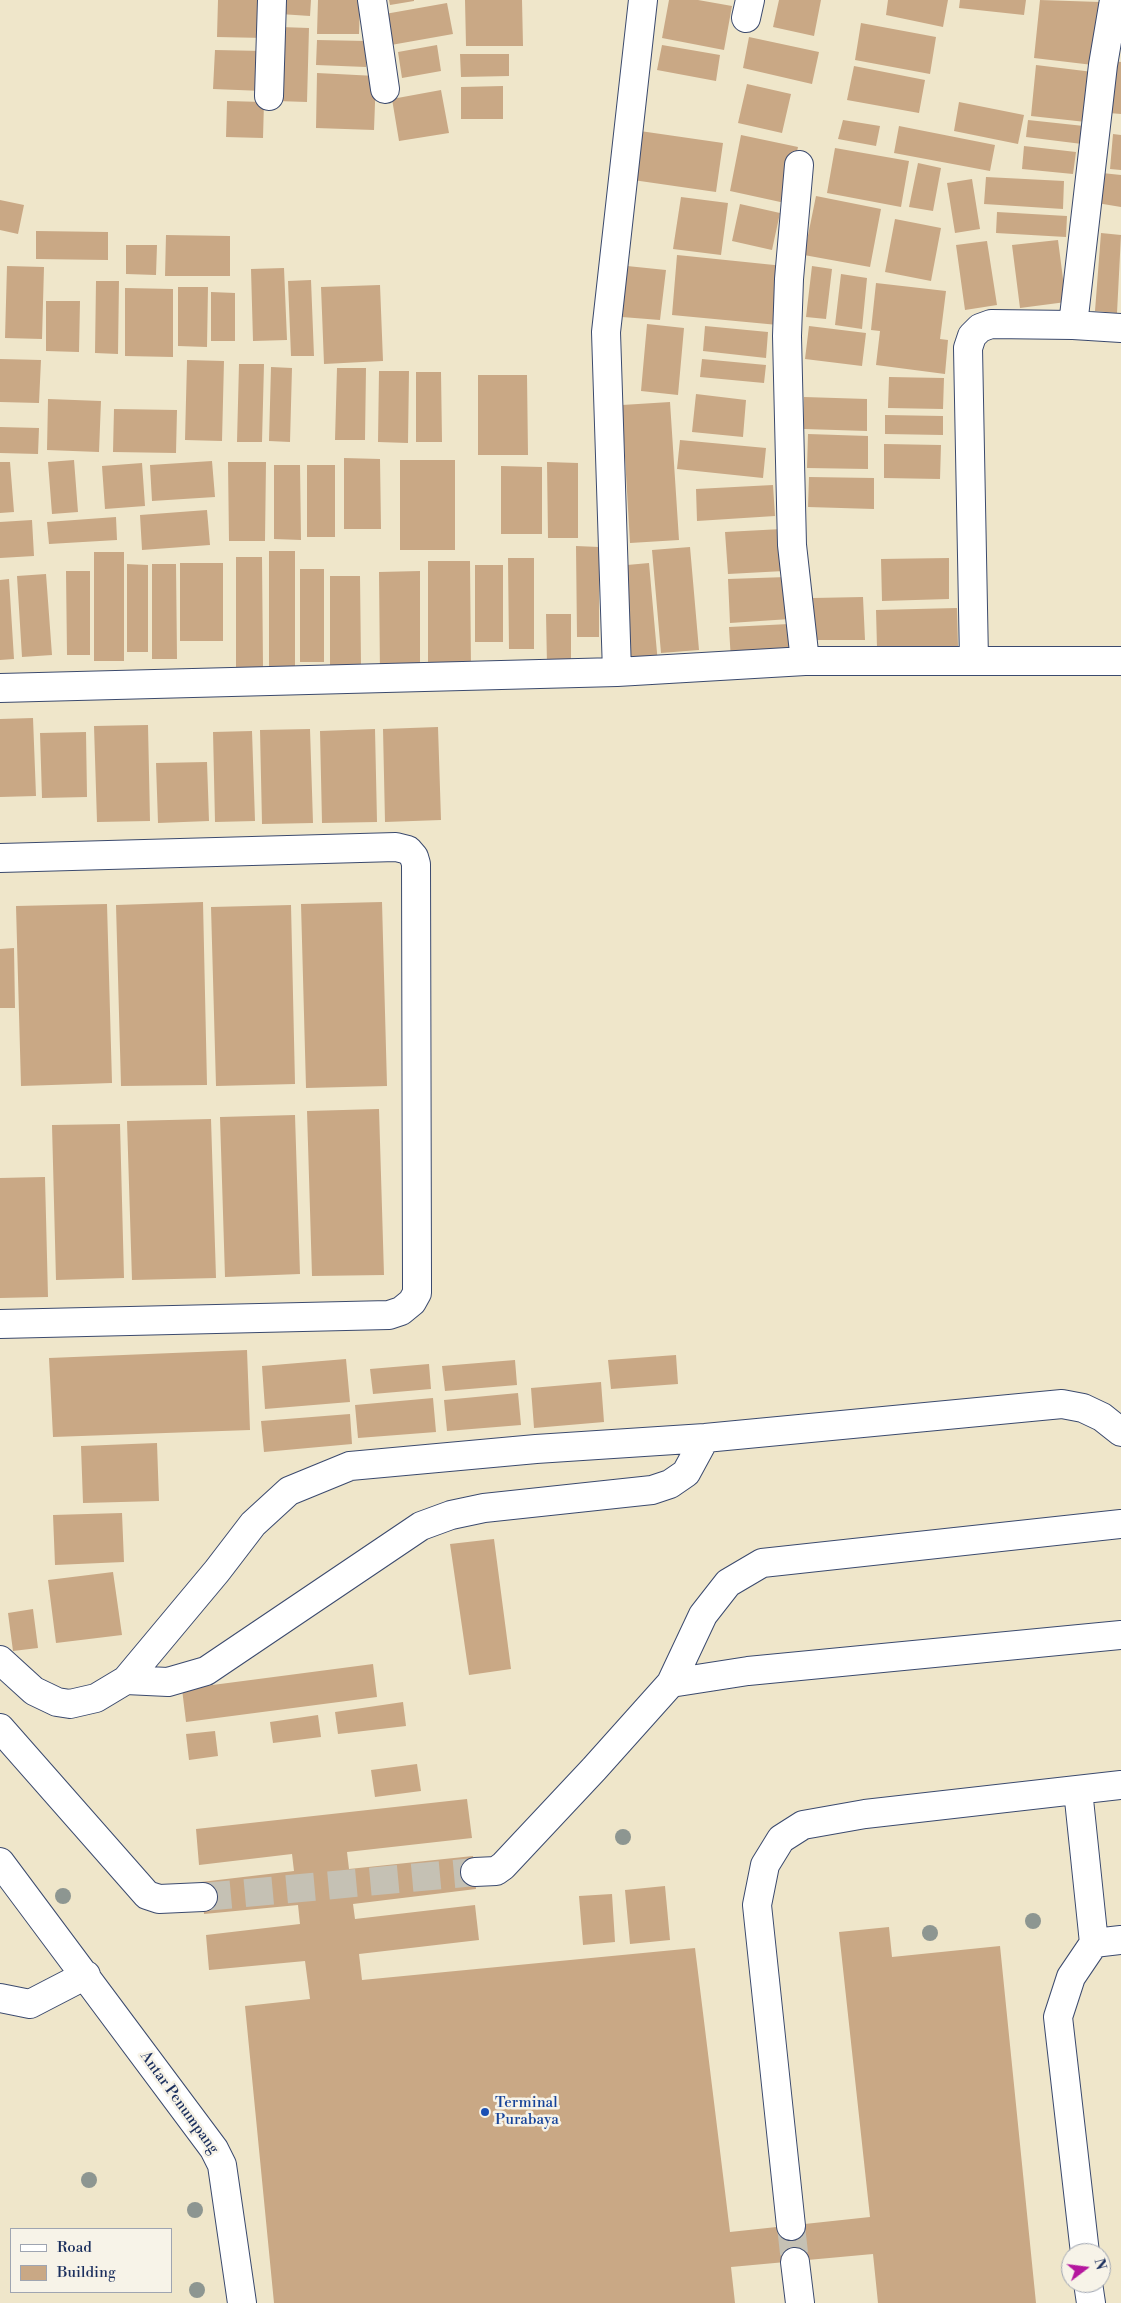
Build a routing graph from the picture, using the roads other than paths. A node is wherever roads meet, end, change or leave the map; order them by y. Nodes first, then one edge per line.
1 (272, 0) edge
2 (372, 0) edge
3 (643, 0) edge
4 (1114, 0) edge
5 (385, 88) dead end
6 (269, 96) dead end
7 (799, 165) dead end
8 (1073, 325) junction
9 (1121, 328) edge
10 (974, 660) junction
11 (805, 661) junction
12 (1121, 661) edge
13 (617, 672) junction
14 (0, 688) edge
15 (0, 858) edge
16 (0, 1324) edge
17 (1121, 1432) edge
18 (705, 1438) junction
19 (1121, 1524) edge
20 (1121, 1635) edge
21 (0, 1660) edge
22 (126, 1680) junction
23 (671, 1683) junction
24 (0, 1728) edge
25 (1121, 1785) edge
26 (1078, 1790) junction
27 (0, 1862) edge
28 (475, 1872) tunnel mouth
29 (203, 1897) tunnel mouth
30 (1121, 1940) edge
31 (1094, 1943) junction
32 (86, 1975) junction
33 (0, 1998) edge
34 (791, 2226) tunnel mouth
35 (1084, 2243) edge
36 (796, 2262) tunnel mouth
37 (242, 2303) edge
38 (800, 2303) edge

1 - 6 street
2 - 5 street
3 - 13 street
4 - 8 street
7 - 11 street
8 - 9 street
8 - 10 street
10 - 11 street
10 - 12 street
11 - 13 street
13 - 14 street
15 - 16 street
17 - 18 street
18 - 22 street
18 - 22 street
19 - 23 street
20 - 23 street
21 - 22 street
23 - 28 street
24 - 29 street
25 - 26 street
26 - 31 street
26 - 34 street
27 - 32 street, Antar Penumpang
30 - 31 street
31 - 35 street
32 - 33 street
32 - 37 street, Antar Penumpang
36 - 38 street

